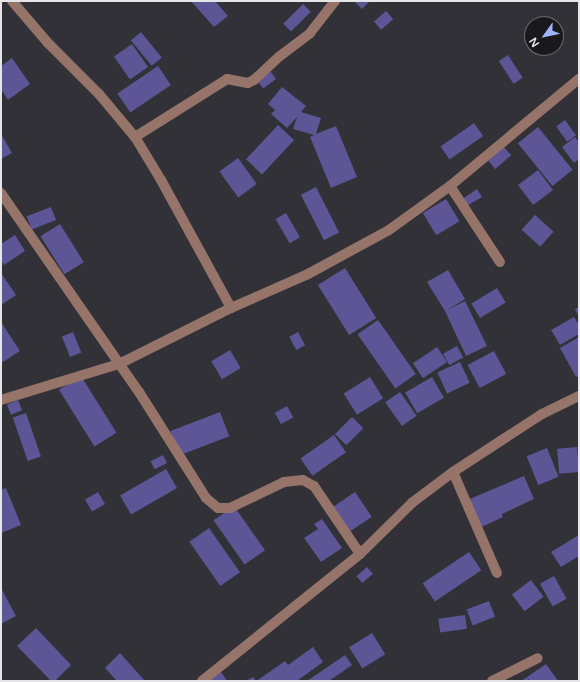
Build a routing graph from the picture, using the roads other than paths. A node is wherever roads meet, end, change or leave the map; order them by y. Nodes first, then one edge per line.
1 (12, 1) edge
2 (335, 1) edge
3 (579, 78) edge
4 (135, 137) junction
5 (450, 186) junction
6 (1, 193) edge
7 (500, 262) dead end
8 (231, 308) junction
9 (119, 364) junction
10 (579, 396) edge
11 (1, 400) edge
12 (453, 472) junction
13 (360, 554) junction
14 (497, 573) dead end
15 (538, 658) dead end
16 (202, 681) edge
17 (492, 681) edge

1 - 4 street
2 - 4 street
3 - 5 street
4 - 8 street
5 - 7 street
5 - 8 street
6 - 9 street
8 - 9 street
9 - 11 street
9 - 13 street
10 - 12 street
12 - 13 street
12 - 14 street
13 - 16 street
15 - 17 street

